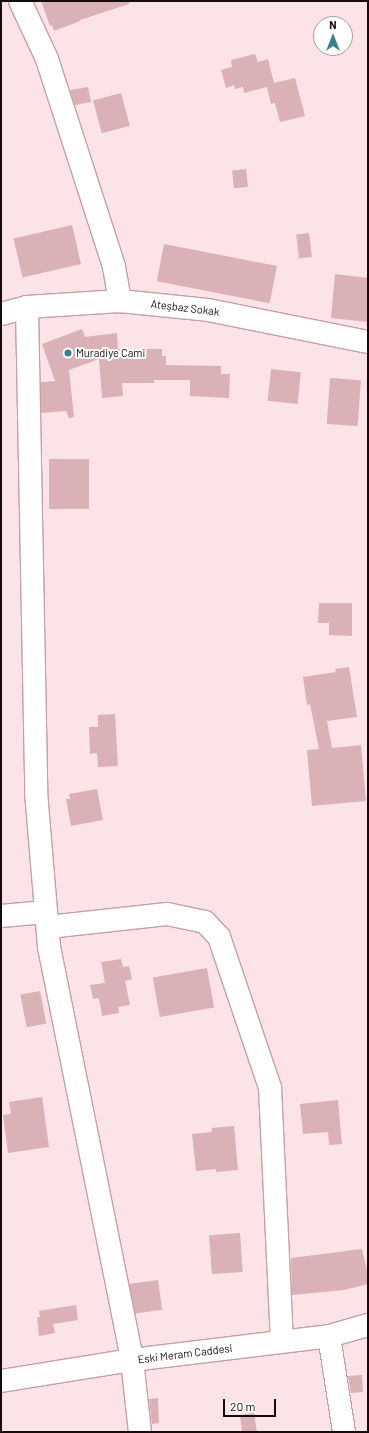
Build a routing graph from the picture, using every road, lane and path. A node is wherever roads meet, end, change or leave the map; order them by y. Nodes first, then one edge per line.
1 (20, 1) edge
2 (120, 301) junction
3 (27, 307) junction
4 (1, 314) edge
5 (368, 342) edge
6 (1, 916) edge
7 (47, 919) junction
8 (368, 1326) edge
9 (329, 1336) junction
10 (282, 1341) junction
11 (132, 1360) junction
12 (1, 1381) edge
13 (140, 1432) edge
14 (344, 1432) edge

1 - 2 street
2 - 3 street, Ateşbaz Sokak
2 - 5 street, Ateşbaz Sokak
3 - 4 street, Ateşbaz Sokak
3 - 7 street
6 - 7 street
7 - 10 street
7 - 11 street
8 - 9 street, Eski Meram Caddesi
9 - 10 street, Eski Meram Caddesi
9 - 14 street
10 - 11 street, Eski Meram Caddesi
11 - 12 street, Eski Meram Caddesi
11 - 13 street

